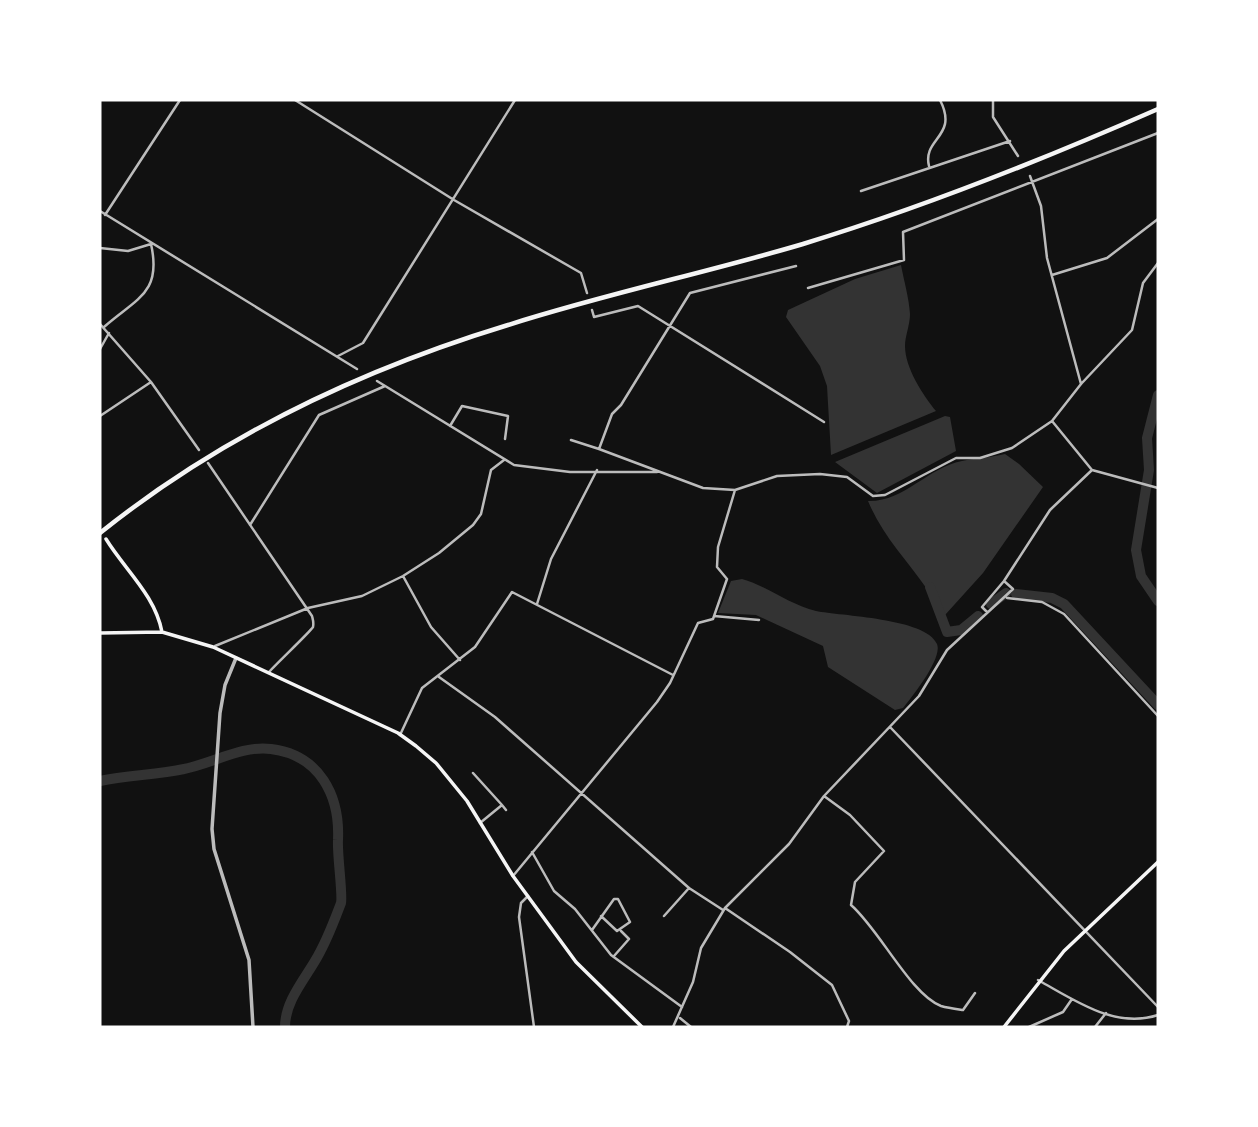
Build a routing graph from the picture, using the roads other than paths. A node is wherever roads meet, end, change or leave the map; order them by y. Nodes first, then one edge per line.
1 (180, 100) edge
2 (295, 100) edge
3 (515, 100) edge
4 (940, 100) edge
5 (993, 100) edge
6 (1158, 109) edge
7 (1158, 133) edge
8 (1010, 141) junction
9 (1018, 156) dead end
10 (929, 167) junction
11 (1030, 176) dead end
12 (1035, 183) junction
13 (861, 191) dead end
14 (454, 200) junction
15 (100, 211) edge
16 (105, 215) junction
17 (1158, 219) edge
18 (151, 244) junction
19 (100, 248) edge
20 (1158, 263) edge
21 (796, 266) dead end
22 (1052, 275) junction
23 (808, 288) dead end
24 (587, 293) dead end
25 (592, 310) dead end
26 (100, 324) edge
27 (669, 326) junction
28 (104, 327) junction
29 (109, 333) junction
30 (100, 349) edge
31 (338, 356) junction
32 (357, 369) dead end
33 (377, 381) dead end
34 (151, 382) junction
35 (1081, 384) junction
36 (385, 386) junction
37 (100, 416) edge
38 (1052, 421) junction
39 (824, 422) dead end
40 (450, 426) junction
41 (505, 439) dead end
42 (570, 440) dead end
43 (599, 449) junction
44 (199, 450) dead end
45 (504, 460) junction
46 (208, 463) dead end
47 (597, 470) junction
48 (1092, 470) junction
49 (657, 472) junction
50 (1158, 488) edge
51 (735, 489) junction
52 (250, 525) junction
53 (100, 533) edge
54 (106, 539) dead end
55 (403, 576) junction
56 (1004, 581) junction
57 (1005, 597) junction
58 (537, 604) junction
59 (308, 608) junction
60 (987, 612) junction
61 (714, 616) junction
62 (759, 620) dead end
63 (162, 632) junction
64 (100, 633) edge
65 (213, 648) junction
66 (236, 659) junction
67 (461, 661) junction
68 (268, 673) junction
69 (673, 675) junction
70 (439, 677) junction
71 (1158, 716) edge
72 (890, 727) junction
73 (400, 735) junction
74 (473, 773) dead end
75 (581, 794) junction
76 (824, 796) junction
77 (502, 805) junction
78 (506, 810) dead end
79 (480, 823) junction
80 (532, 852) junction
81 (1158, 862) edge
82 (513, 876) junction
83 (689, 888) junction
84 (528, 896) junction
85 (725, 909) junction
86 (601, 916) junction
87 (664, 916) dead end
88 (1085, 929) junction
89 (592, 930) junction
90 (621, 931) junction
91 (613, 957) junction
92 (1038, 980) junction
93 (975, 993) dead end
94 (1072, 999) junction
95 (682, 1007) junction
96 (1158, 1007) edge
97 (1106, 1013) junction
98 (1158, 1015) edge
99 (678, 1017) junction
100 (253, 1027) edge
101 (534, 1027) edge
102 (642, 1027) edge
103 (673, 1027) edge
104 (691, 1027) edge
105 (847, 1027) edge
106 (1004, 1027) edge
107 (1029, 1027) edge
108 (1095, 1027) edge

1 - 16 street
2 - 14 street
3 - 14 street
4 - 10 street
5 - 8 street
6 - 53 highway
7 - 12 street
8 - 9 street
8 - 10 street
10 - 13 street
11 - 12 street
12 - 22 street
12 - 23 street
14 - 24 street
14 - 31 street
15 - 16 street
16 - 18 street
17 - 22 street
18 - 19 street
18 - 28 street
18 - 31 street
20 - 35 street
21 - 27 street
22 - 35 street
25 - 27 street
26 - 28 street
27 - 39 street
27 - 43 street
28 - 29 street
29 - 30 street
29 - 34 street
31 - 32 street
33 - 36 street
34 - 37 street
34 - 44 street
35 - 38 street
36 - 40 street
36 - 52 street
38 - 48 street
38 - 51 street
40 - 41 street
40 - 45 street
42 - 43 street
43 - 49 street
45 - 47 street
45 - 55 street
46 - 52 street
47 - 49 street
47 - 58 street
48 - 50 street
48 - 56 street
49 - 51 street
51 - 61 street
52 - 59 street
54 - 63 main road
55 - 59 street
55 - 67 street
56 - 57 street
56 - 60 street
57 - 60 street
57 - 71 street
58 - 67 street
58 - 69 street
59 - 65 street
59 - 68 street
60 - 72 street
61 - 62 street
61 - 69 street
63 - 64 main road
63 - 65 main road
65 - 66 main road
66 - 68 main road
66 - 100 street
67 - 70 street
68 - 73 main road
69 - 75 street
70 - 73 street
70 - 75 street
72 - 76 street
72 - 88 street
73 - 79 main road
74 - 77 street
75 - 80 street
75 - 83 street
76 - 85 street
76 - 93 street
77 - 78 street
77 - 79 street
79 - 82 main road
80 - 82 street
80 - 89 street
81 - 88 main road
82 - 84 main road
83 - 85 street
83 - 87 street
84 - 101 street
84 - 102 main road
85 - 95 street
85 - 105 street
86 - 89 street
86 - 90 street
86 - 90 street
88 - 92 main road
88 - 96 street
89 - 91 street
90 - 91 street
91 - 95 street
92 - 94 street
92 - 106 main road
94 - 97 street
94 - 107 street
95 - 99 street
97 - 98 street
97 - 108 street
99 - 103 street
99 - 104 street

